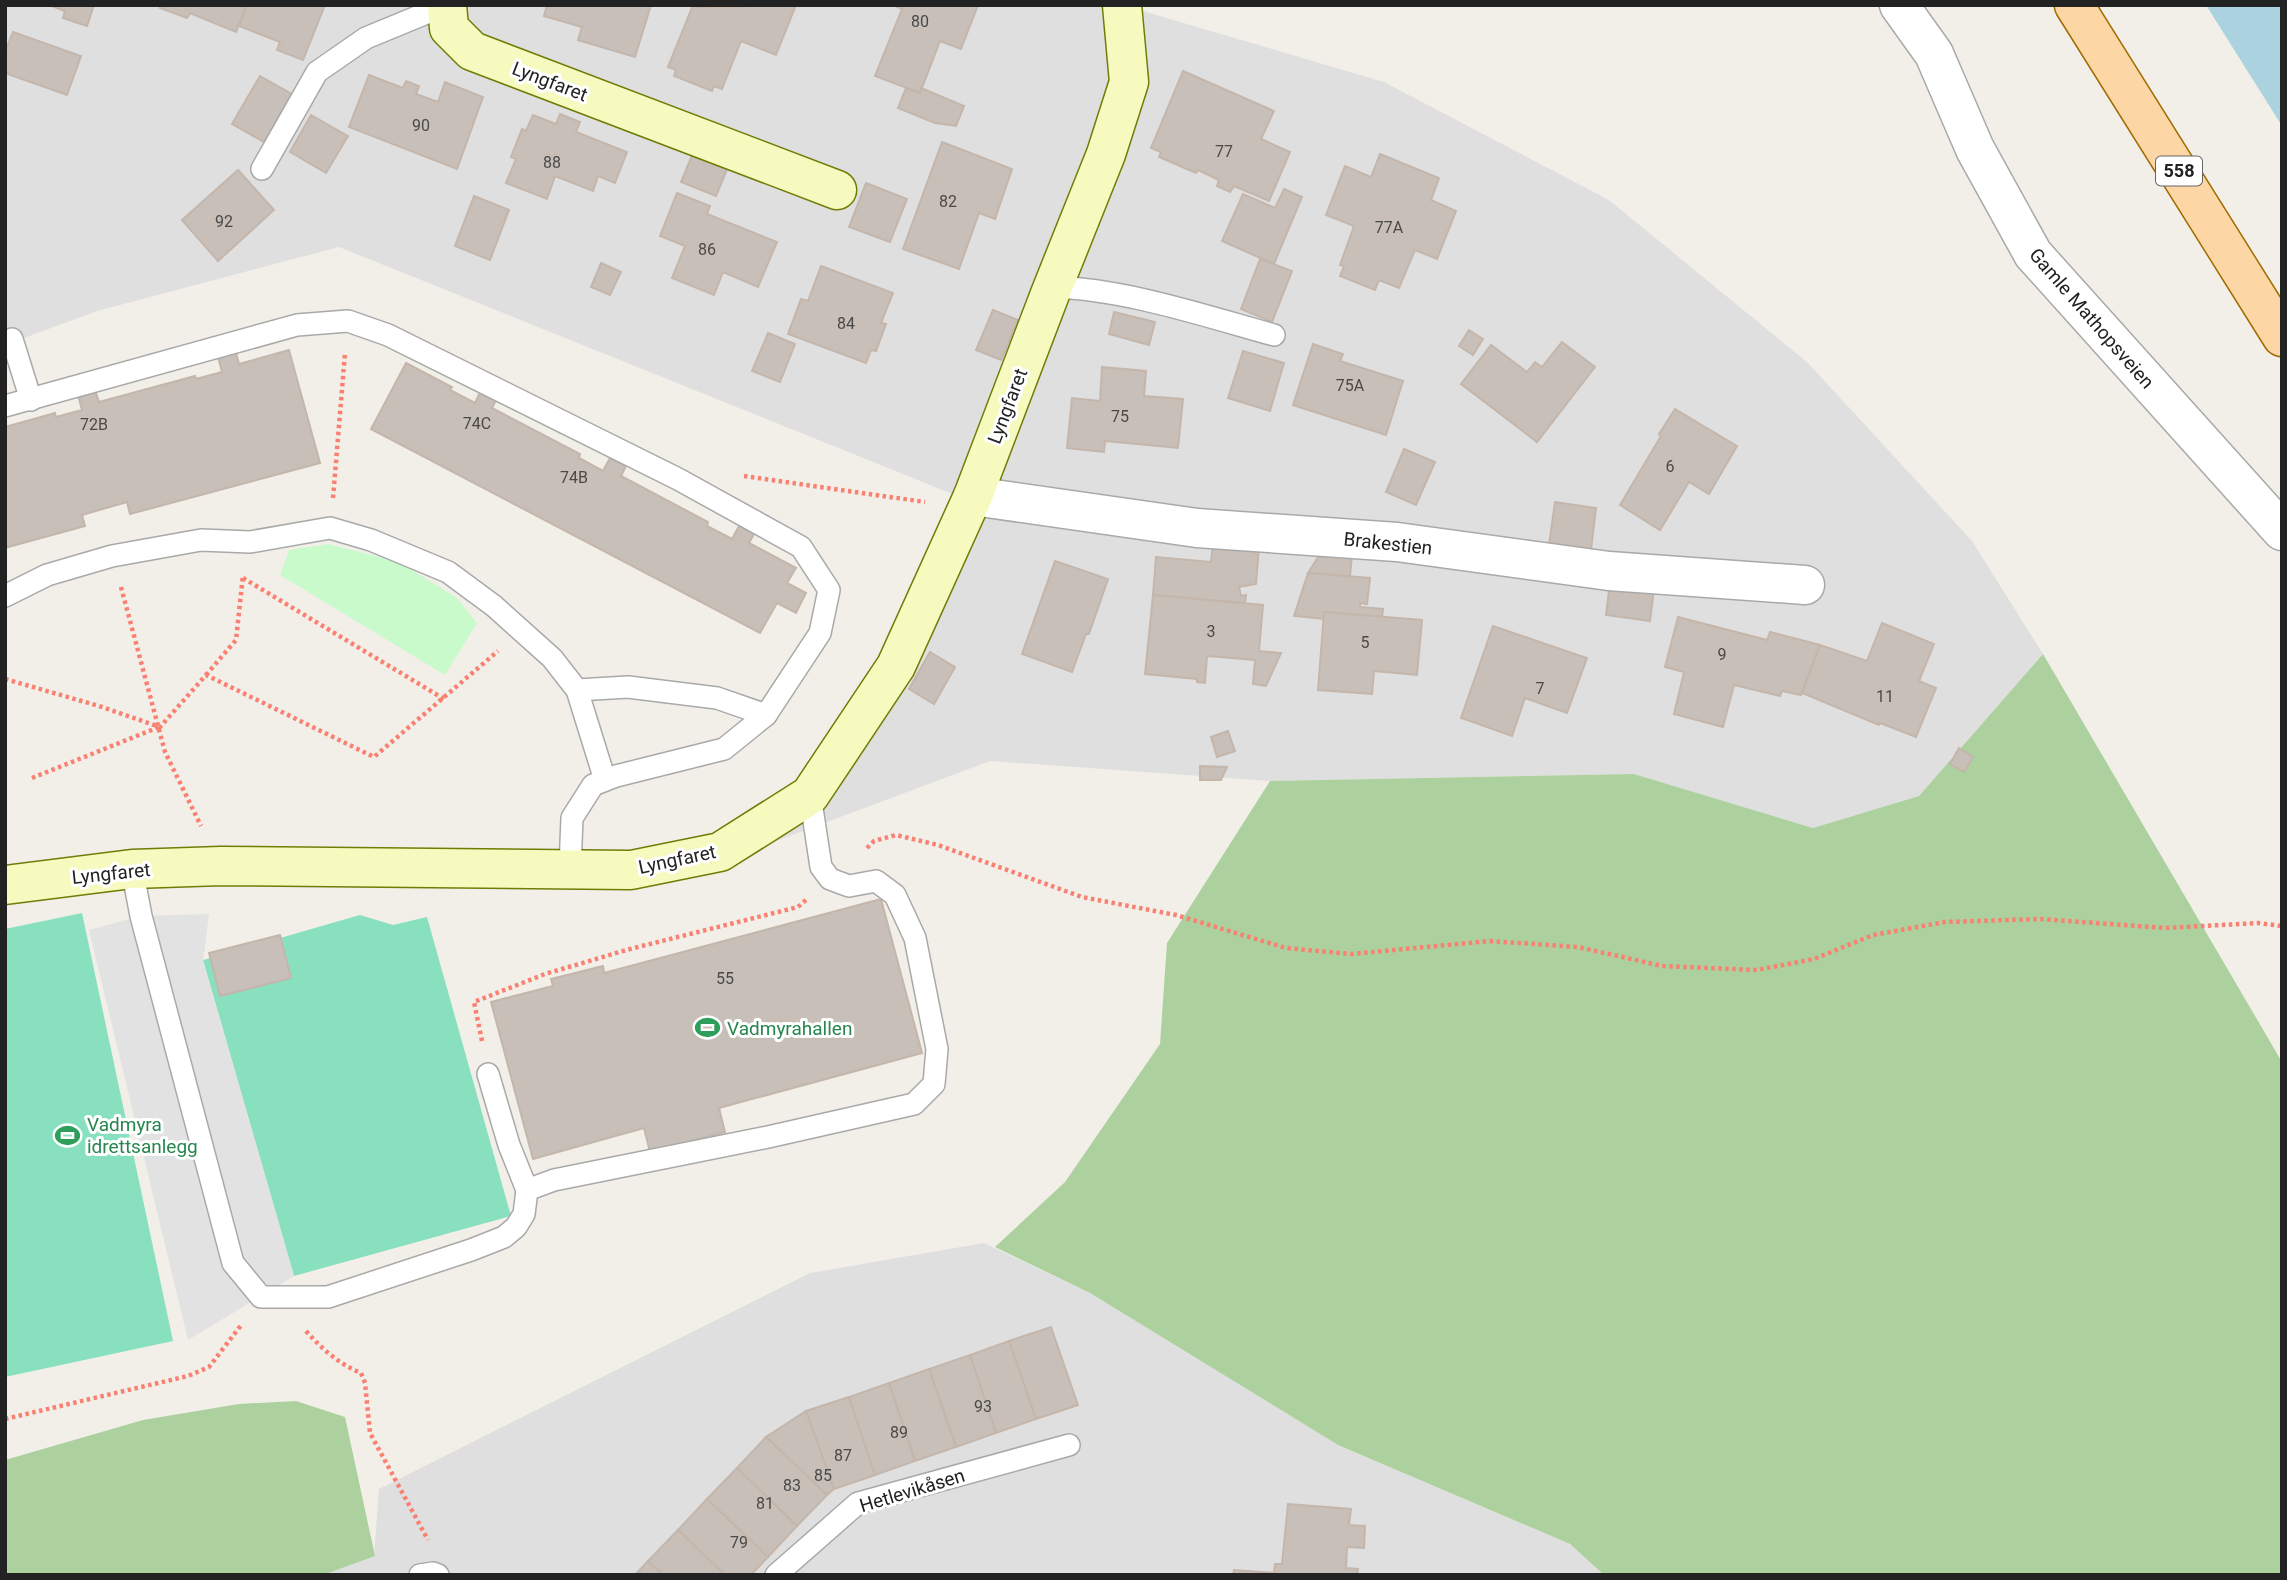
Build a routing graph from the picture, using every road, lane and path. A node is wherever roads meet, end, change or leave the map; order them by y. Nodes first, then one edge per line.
1 (446, 5) edge
2 (1122, 5) edge
3 (1899, 5) edge
4 (2074, 5) edge
5 (262, 169) dead end
6 (837, 190) dead end
7 (1053, 287) junction
8 (348, 321) junction
9 (1274, 335) dead end
10 (2282, 337) edge
11 (12, 340) dead end
12 (31, 400) junction
13 (5, 406) edge
14 (972, 496) junction
15 (330, 528) junction
16 (2282, 531) edge
17 (250, 542) junction
18 (112, 556) junction
19 (243, 578) junction
20 (1805, 585) dead end
21 (5, 596) edge
22 (523, 630) junction
23 (206, 675) junction
24 (5, 679) edge
25 (577, 690) junction
26 (444, 699) junction
27 (766, 715) junction
28 (160, 727) junction
29 (32, 778) dead end
30 (605, 780) junction
31 (810, 795) junction
32 (221, 866) junction
33 (570, 868) junction
34 (132, 869) junction
35 (830, 879) junction
36 (5, 885) edge
37 (2282, 926) edge
38 (482, 1042) dead end
39 (488, 1074) dead end
40 (527, 1190) junction
41 (261, 1297) junction
42 (286, 1297) junction
43 (5, 1419) edge
44 (1069, 1444) dead end
45 (430, 1574) edge
46 (776, 1575) edge

1 - 5 lane
1 - 6 street, Lyngfaret
2 - 7 street, Lyngfaret
3 - 16 street, Gamle Mathopsveien
4 - 10 main road, 558
7 - 9 lane
7 - 14 street, Lyngfaret
8 - 12 lane
8 - 15 path
8 - 27 lane
11 - 12 lane
12 - 13 lane
14 - 20 street, Brakestien
14 - 31 street, Lyngfaret
15 - 17 lane
15 - 22 lane
17 - 18 lane
17 - 19 path
18 - 21 lane
18 - 28 path
19 - 23 path
19 - 26 path
22 - 25 lane
22 - 26 path
23 - 26 path
23 - 28 path
24 - 28 path
25 - 27 lane
25 - 30 lane
27 - 30 lane
28 - 29 path
28 - 32 path
30 - 33 lane
31 - 33 street, Lyngfaret
31 - 35 lane
32 - 33 street, Lyngfaret
32 - 34 street, Lyngfaret
34 - 36 street, Lyngfaret
34 - 41 lane
35 - 37 path
35 - 38 path
35 - 40 lane
39 - 40 lane
40 - 42 lane
41 - 42 lane
41 - 43 path
42 - 45 path
44 - 46 lane, Hetlevikåsen

